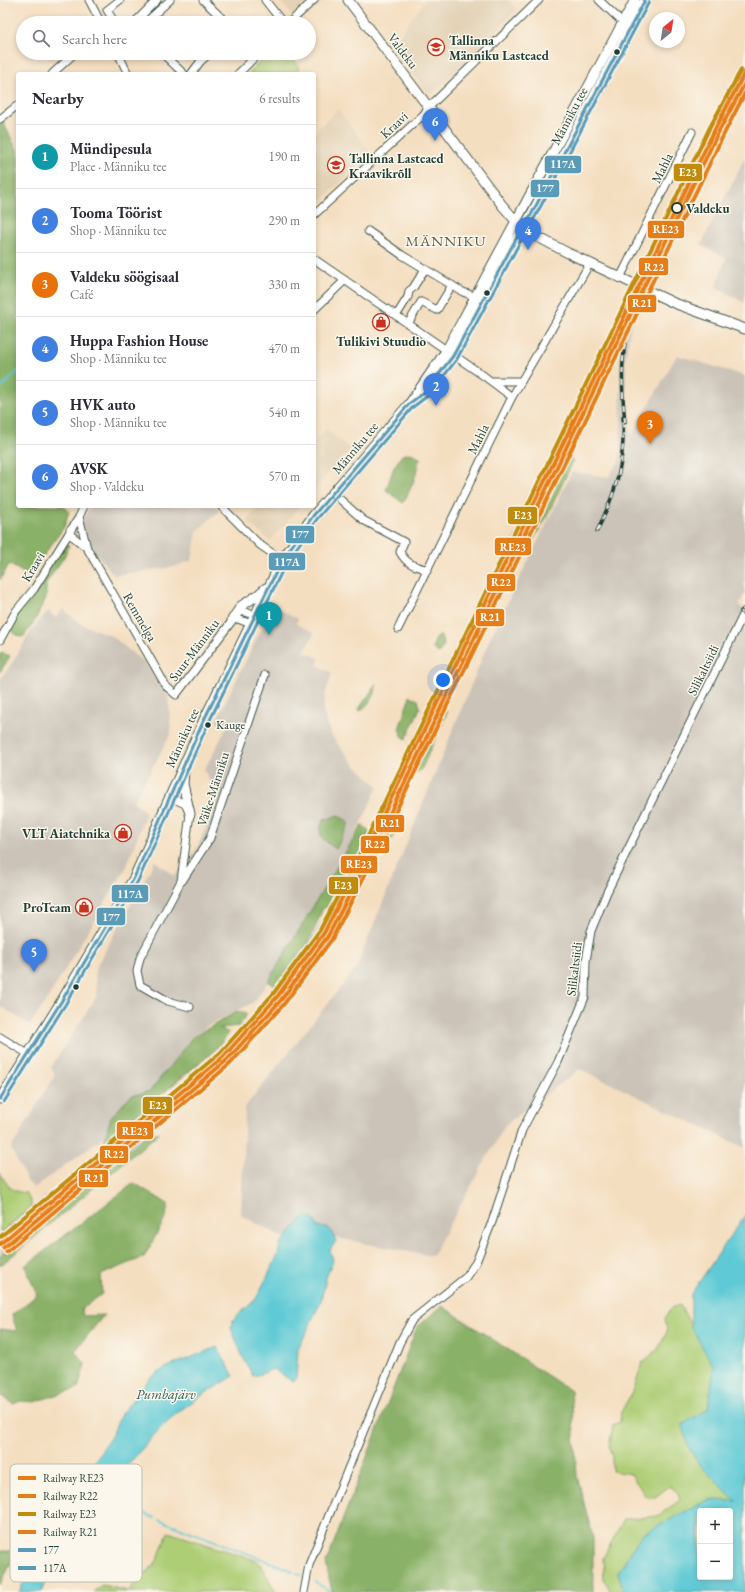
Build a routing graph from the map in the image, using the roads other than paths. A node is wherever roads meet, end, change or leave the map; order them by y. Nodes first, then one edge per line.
1 (89, 0) edge
2 (120, 0) edge
3 (157, 0) edge
4 (170, 0) edge
5 (204, 0) edge
6 (265, 0) edge
7 (314, 0) edge
8 (348, 0) edge
9 (539, 0) edge
10 (599, 0) edge
11 (635, 0) edge
12 (645, 0) edge
13 (97, 16) edge
14 (111, 16) edge
15 (141, 16) edge
16 (153, 16) edge
17 (220, 16) edge
18 (278, 16) edge
19 (297, 16) edge
20 (627, 24) junction
21 (67, 60) edge
22 (121, 60) edge
23 (169, 60) edge
24 (204, 60) edge
25 (251, 60) edge
26 (54, 72) edge
27 (127, 72) edge
28 (182, 72) edge
29 (193, 72) edge
30 (240, 72) edge
31 (16, 107) edge
32 (429, 107) junction
33 (0, 119) edge
34 (692, 132) dead end
35 (316, 213) edge
36 (516, 220) junction
37 (524, 227) junction
38 (368, 231) dead end
39 (316, 260) edge
40 (590, 263) junction
41 (425, 269) junction
42 (620, 278) junction
43 (344, 280) junction
44 (452, 285) junction
45 (479, 298) junction
46 (316, 308) edge
47 (396, 316) junction
48 (408, 324) junction
49 (745, 329) edge
50 (450, 353) junction
51 (491, 381) junction
52 (521, 381) junction
53 (512, 397) junction
54 (333, 493) junction
55 (83, 508) edge
56 (224, 508) edge
57 (79, 517) junction
58 (70, 530) junction
59 (87, 548) junction
60 (282, 560) junction
61 (428, 570) junction
62 (270, 584) junction
63 (745, 610) edge
64 (232, 620) junction
65 (253, 620) junction
66 (398, 629) dead end
67 (0, 640) edge
68 (264, 675) dead end
69 (176, 695) joint
70 (184, 766) junction
71 (170, 797) junction
72 (190, 814) junction
73 (181, 881) junction
74 (190, 1007) dead end
75 (0, 1037) edge
76 (28, 1054) junction
77 (0, 1098) edge
78 (304, 1592) edge

1 - 13 street
2 - 14 street
3 - 15 street
4 - 16 street
5 - 17 street
6 - 18 street
7 - 19 street
8 - 32 street, Valdeku
9 - 32 street, Kraavi
10 - 20 street
11 - 20 street, Männiku tee
12 - 20 street, Männiku tee
20 - 36 street, Männiku tee
20 - 37 street, Männiku tee
21 - 26 street
22 - 27 street
23 - 28 street
24 - 29 street
25 - 30 street
31 - 33 street
32 - 35 street, Kraavi
32 - 36 street, Valdeku
34 - 42 street, Mahla
36 - 37 street, Valdeku
36 - 45 street, Männiku tee
37 - 40 street, Valdeku
37 - 45 street, Männiku tee
38 - 41 street
39 - 43 street
40 - 42 street, Valdeku
40 - 52 street, Mahla
41 - 44 street
41 - 47 street
42 - 49 street, Valdeku
43 - 46 street
43 - 47 street
44 - 45 street
44 - 48 street
45 - 50 street, Männiku tee
47 - 48 street
48 - 50 street
50 - 51 street
50 - 54 street, Männiku tee
51 - 52 street
51 - 53 street
52 - 53 street, Mahla
53 - 61 street, Mahla
54 - 60 street, Männiku tee
54 - 61 street
55 - 57 street, Kraavi
56 - 60 street
57 - 58 street, Kraavi
57 - 59 street, Remmelga
58 - 59 street, Remmelga
58 - 67 street, Kraavi
59 - 69 street, Remmelga
60 - 62 street, Männiku tee
61 - 66 street, Mahla
62 - 64 street
62 - 65 street, Männiku tee
63 - 78 street, Silikaltsiidi
64 - 65 street, Suur-Männiku
64 - 69 street, Suur-Männiku
65 - 70 street, Männiku tee
68 - 73 street, Väike-Männiku
70 - 71 street, Männiku tee
70 - 72 street
71 - 72 street, Väike-Männiku
71 - 76 street, Männiku tee
72 - 73 street, Väike-Männiku
73 - 74 street, Väike-Männiku
75 - 76 street
76 - 77 street, Männiku tee

